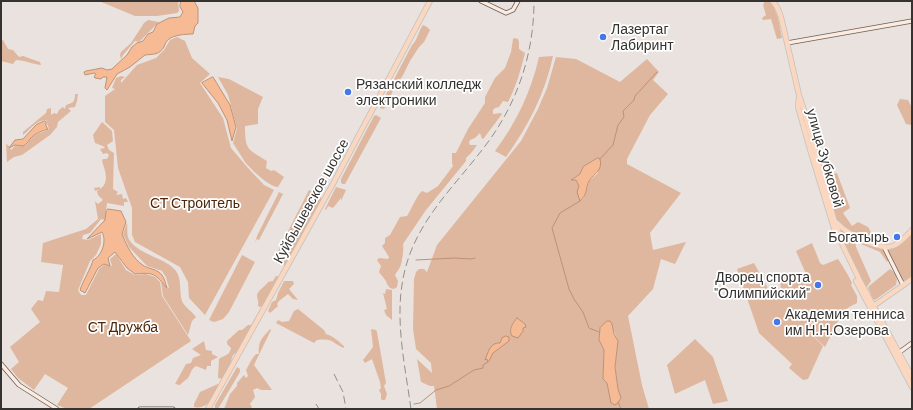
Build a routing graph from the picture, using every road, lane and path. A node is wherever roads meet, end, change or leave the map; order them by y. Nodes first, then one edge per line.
1 (431, 1) edge
2 (481, 1) edge
3 (518, 1) edge
4 (773, 1) edge
5 (912, 21) edge
6 (786, 43) junction
7 (836, 225) junction
8 (912, 230) edge
9 (884, 247) junction
10 (912, 279) edge
11 (903, 285) junction
12 (872, 307) junction
13 (912, 343) edge
14 (897, 354) junction
15 (1, 364) edge
16 (912, 377) edge
17 (912, 387) edge
18 (57, 409) edge
19 (140, 409) edge
20 (173, 409) edge
21 (209, 409) edge

1 - 21 main road, Куйбышевское шоссе
2 - 3 street
4 - 6 main road, улица Зубковой
5 - 6 street
6 - 7 main road, улица Зубковой
7 - 9 main road
7 - 12 main road, улица Зубковой
8 - 9 main road
9 - 11 street
10 - 11 main road
11 - 12 main road
12 - 14 main road, улица Зубковой
13 - 14 street
14 - 16 main road, улица Зубковой
14 - 17 main road, улица Зубковой
15 - 18 street
19 - 20 street

